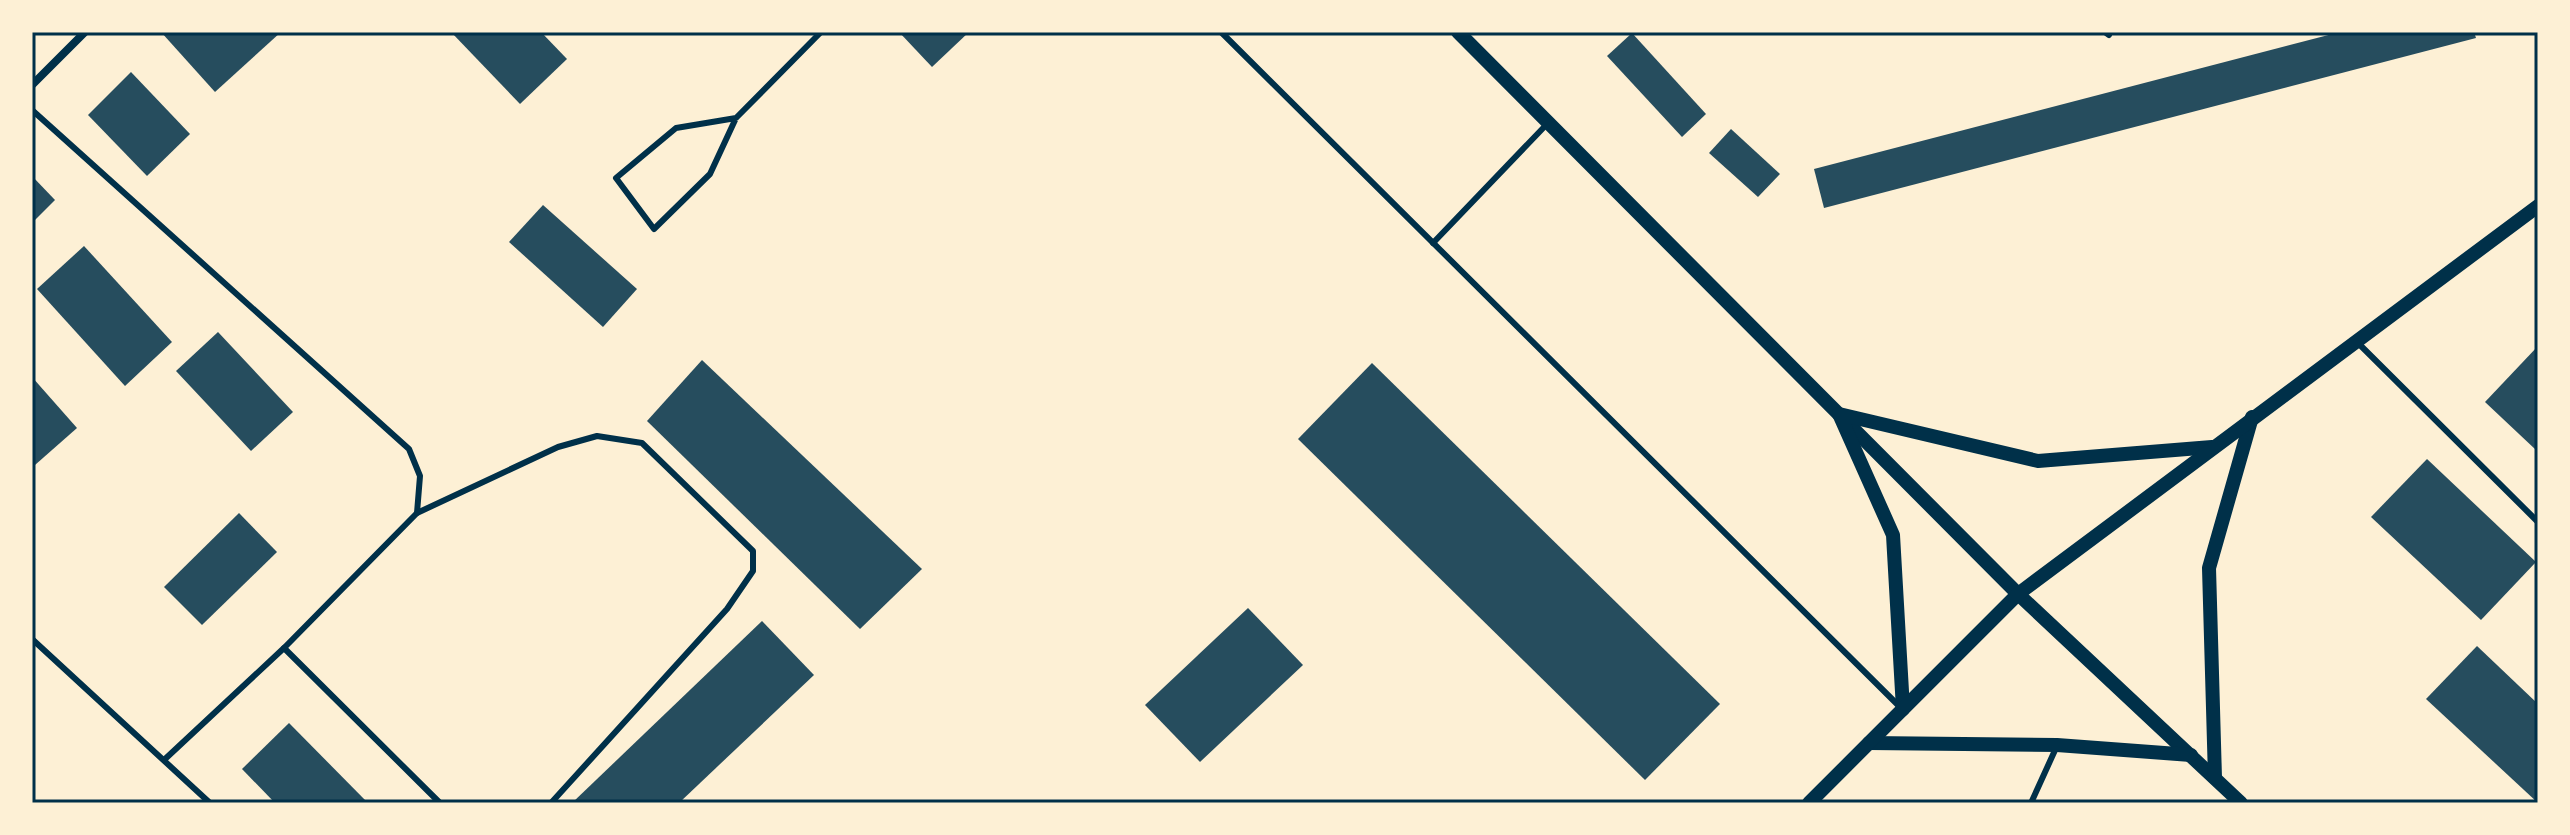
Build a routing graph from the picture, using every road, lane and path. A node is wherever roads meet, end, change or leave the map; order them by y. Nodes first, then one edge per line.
1 (85, 32) edge
2 (821, 32) edge
3 (1221, 32) edge
4 (1458, 32) edge
5 (32, 85) edge
6 (32, 110) edge
7 (736, 118) junction
8 (1548, 122) junction
9 (2538, 206) edge
10 (1433, 243) junction
11 (2356, 341) junction
12 (1839, 414) junction
13 (2252, 417) junction
14 (2212, 447) junction
15 (417, 513) junction
16 (2538, 522) edge
17 (2018, 594) junction
18 (32, 639) edge
19 (284, 648) junction
20 (1903, 709) junction
21 (1869, 743) junction
22 (2057, 745) junction
23 (2191, 755) junction
24 (164, 760) junction
25 (2215, 778) junction
26 (210, 803) edge
27 (440, 803) edge
28 (551, 803) edge
29 (1809, 803) edge
30 (2031, 803) edge
31 (2241, 803) edge

1 - 5 street
2 - 7 lane
3 - 10 lane
4 - 8 street
6 - 15 lane
7 - 7 lane
8 - 10 lane
8 - 12 street
9 - 11 street
10 - 20 lane
11 - 13 street
11 - 16 lane
12 - 14 street
12 - 17 street
12 - 20 street
13 - 14 street
13 - 25 street
14 - 17 street
15 - 19 lane
15 - 28 lane
17 - 20 street
17 - 23 street
18 - 24 lane
19 - 24 lane
19 - 27 lane
20 - 21 street
21 - 22 street
21 - 29 street
22 - 23 street
22 - 30 lane
23 - 25 street
24 - 26 lane
25 - 31 street

